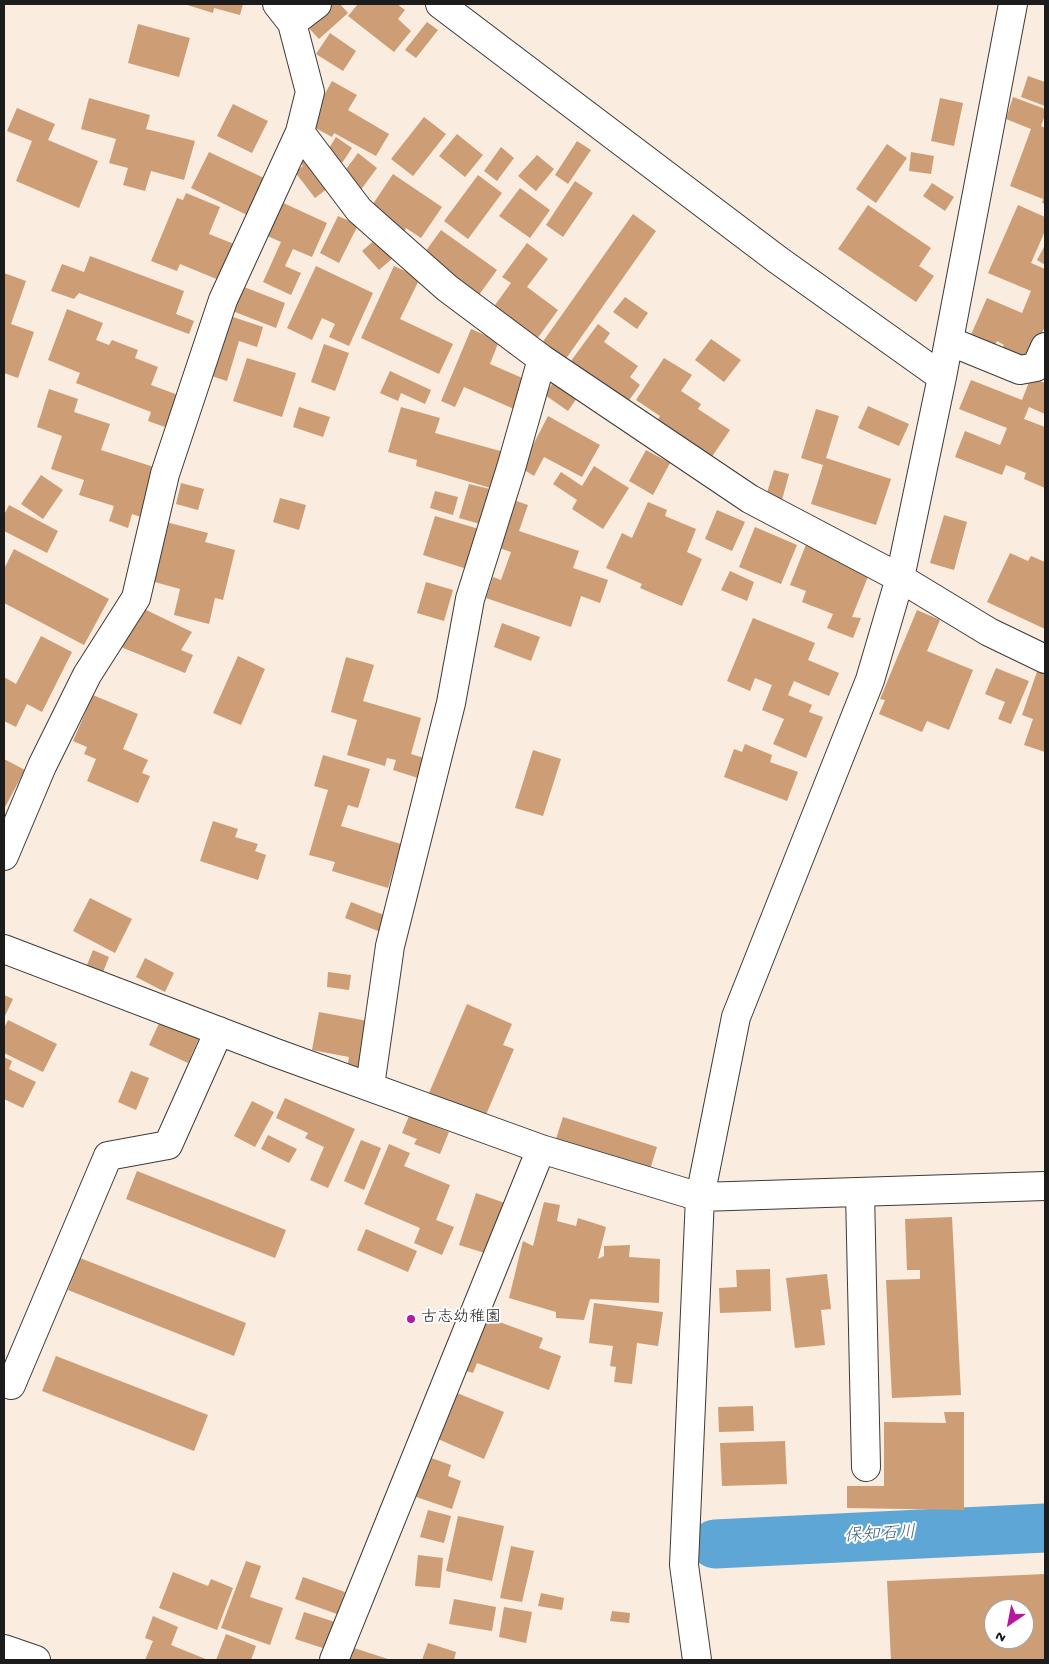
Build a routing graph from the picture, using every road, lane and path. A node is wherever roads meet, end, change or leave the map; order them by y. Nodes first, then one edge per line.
1 (317, 4) edge
2 (440, 4) edge
3 (1013, 4) edge
4 (285, 13) edge
5 (300, 132) junction
6 (949, 341) junction
7 (1045, 347) edge
8 (542, 359) junction
9 (942, 377) junction
10 (900, 578) junction
11 (1045, 659) edge
12 (4, 856) edge
13 (4, 949) edge
14 (219, 1031) junction
15 (370, 1086) junction
16 (541, 1149) junction
17 (1045, 1186) edge
18 (860, 1192) junction
19 (700, 1197) junction
20 (12, 1385) dead end
21 (866, 1467) dead end
22 (4, 1649) edge
23 (36, 1660) edge
24 (334, 1660) edge
25 (696, 1660) edge

1 - 4 street
2 - 9 street
3 - 6 street
4 - 5 street
5 - 8 street
5 - 12 street
6 - 7 street
6 - 9 street
8 - 10 street
8 - 15 street
9 - 10 street
10 - 11 street
10 - 19 street
13 - 14 street
14 - 15 street
14 - 20 street
15 - 16 street
16 - 19 street
16 - 24 street
17 - 18 street
18 - 19 street
18 - 21 street
19 - 25 street
22 - 23 street

